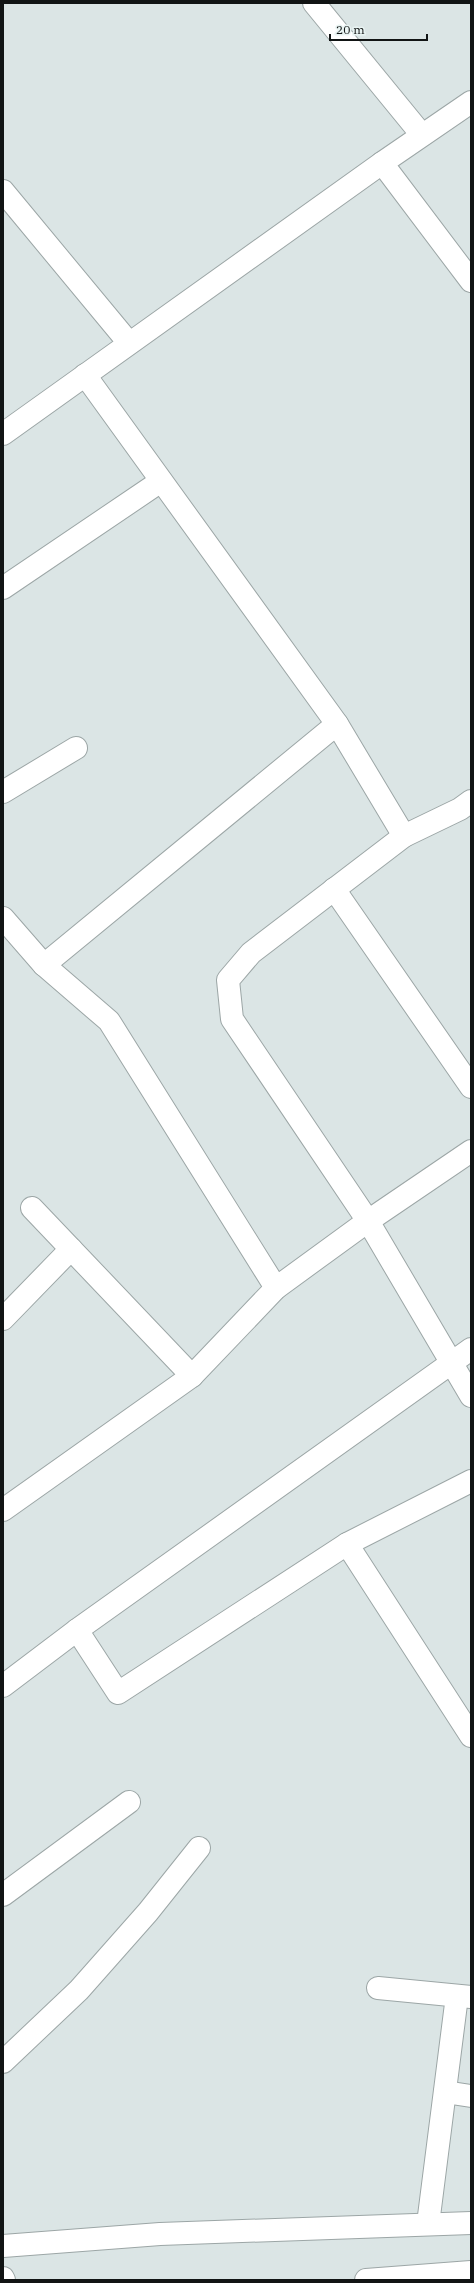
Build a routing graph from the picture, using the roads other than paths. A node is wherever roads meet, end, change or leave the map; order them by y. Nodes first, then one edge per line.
1 (314, 3) edge
2 (471, 102) edge
3 (422, 135) junction
4 (382, 163) junction
5 (3, 191) edge
6 (471, 281) edge
7 (129, 343) junction
8 (85, 375) junction
9 (3, 434) edge
10 (161, 480) junction
11 (3, 588) edge
12 (337, 724) junction
13 (76, 748) dead end
14 (3, 792) edge
15 (467, 811) edge
16 (404, 836) junction
17 (334, 889) junction
18 (3, 918) edge
19 (44, 965) junction
20 (471, 1087) edge
21 (471, 1151) edge
22 (32, 1208) dead end
23 (368, 1221) junction
24 (71, 1249) junction
25 (276, 1288) junction
26 (3, 1319) edge
27 (471, 1349) edge
28 (450, 1362) junction
29 (192, 1376) junction
30 (471, 1396) edge
31 (471, 1480) edge
32 (3, 1510) edge
33 (347, 1544) junction
34 (77, 1630) junction
35 (3, 1686) edge
36 (471, 1736) edge
37 (129, 1802) dead end
38 (199, 1848) dead end
39 (3, 1895) edge
40 (378, 1988) dead end
41 (464, 1996) edge
42 (3, 2062) edge
43 (445, 2092) junction
44 (471, 2096) edge
45 (471, 2223) edge
46 (428, 2224) junction
47 (3, 2246) edge
48 (471, 2272) edge
49 (366, 2280) edge

1 - 3 street
2 - 3 street
3 - 4 street
4 - 6 street
4 - 7 street
5 - 7 street
7 - 8 street
8 - 9 street
8 - 10 street
10 - 11 street
10 - 12 street
12 - 16 street
12 - 19 street
13 - 14 street
15 - 16 street
16 - 17 street
17 - 20 street
17 - 23 street
18 - 19 street
19 - 25 street
21 - 23 street
22 - 24 street
23 - 25 street
23 - 28 street
24 - 26 street
24 - 29 street
25 - 29 street
27 - 28 street
28 - 30 street
28 - 34 street
29 - 32 street
31 - 33 street
33 - 34 street
33 - 36 street
34 - 35 street
37 - 39 street
38 - 42 street
40 - 41 street
41 - 43 street
43 - 44 street
43 - 46 street
45 - 46 street
46 - 47 street
48 - 49 street

